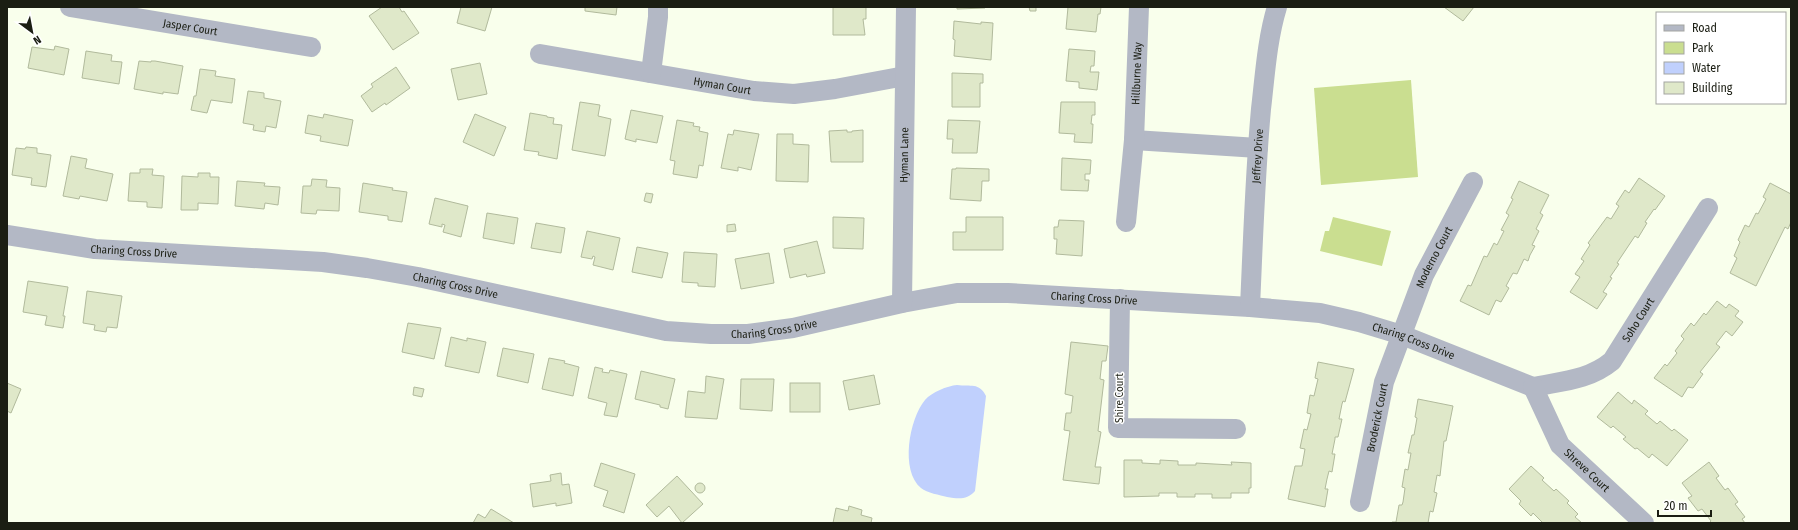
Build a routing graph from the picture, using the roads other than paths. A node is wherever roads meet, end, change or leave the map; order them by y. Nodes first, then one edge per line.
1 (70, 7) edge
2 (658, 7) edge
3 (906, 7) edge
4 (1139, 7) edge
5 (1277, 7) edge
6 (311, 47) dead end
7 (540, 54) dead end
8 (651, 73) junction
9 (905, 76) junction
10 (1134, 140) junction
11 (1258, 148) junction
12 (1473, 182) dead end
13 (1708, 208) dead end
14 (1126, 222) dead end
15 (7, 235) edge
16 (1120, 299) junction
17 (902, 303) junction
18 (1250, 307) junction
19 (1402, 335) junction
20 (1533, 387) junction
21 (1236, 430) dead end
22 (1360, 502) dead end
23 (1644, 523) edge

1 - 6 street, Jasper Court
2 - 8 street
3 - 9 street, Hyman Lane
4 - 10 street, Hillburne Way
5 - 11 street, Jeffrey Drive
7 - 8 street, Hyman Court
8 - 9 street, Hyman Court
9 - 17 street, Hyman Lane
10 - 11 street
10 - 14 street, Hillburne Way
11 - 18 street, Jeffrey Drive
12 - 19 street, Moderno Court
13 - 20 street, Soho Court
15 - 17 street, Charing Cross Drive
16 - 17 street, Charing Cross Drive
16 - 18 street, Charing Cross Drive
16 - 21 street, Shire Court
18 - 19 street, Charing Cross Drive
19 - 20 street, Charing Cross Drive
19 - 22 street, Broderick Court
20 - 23 street, Shreve Court

